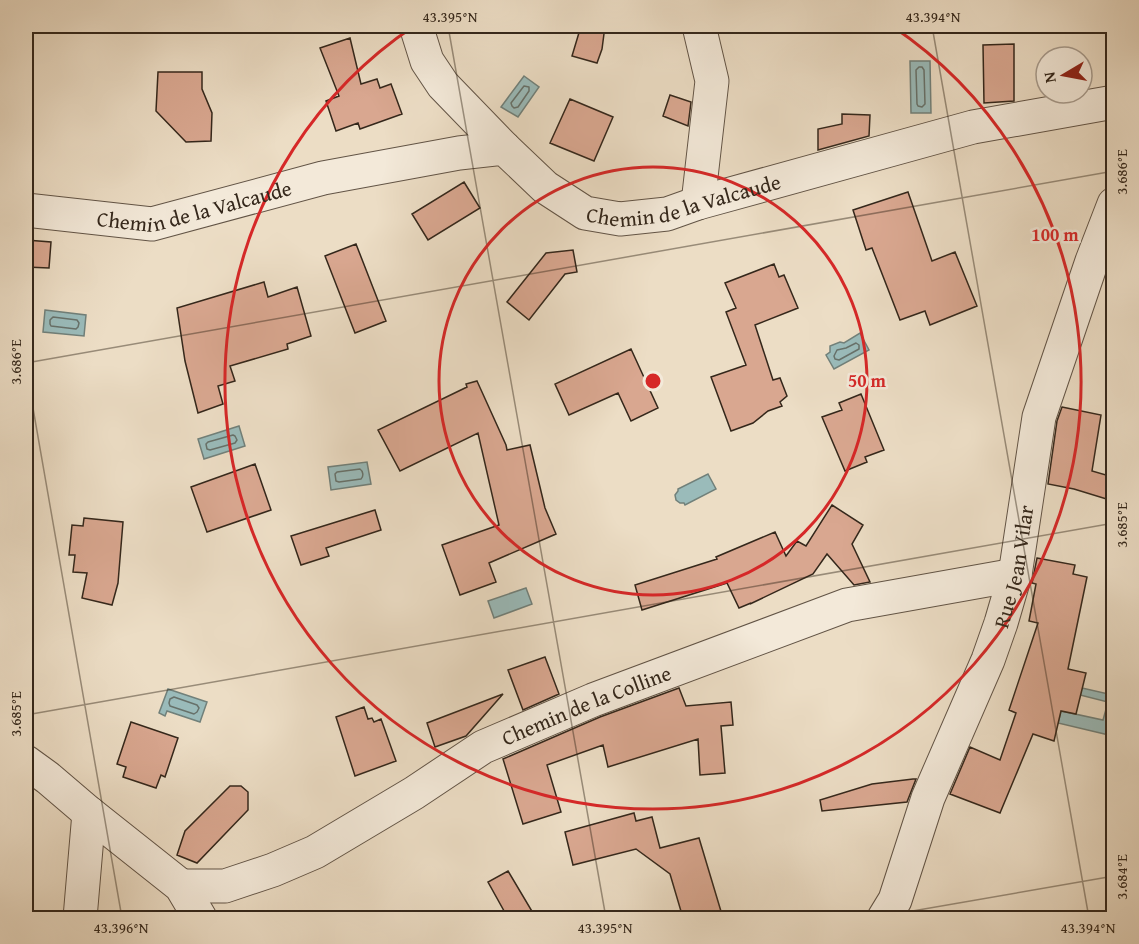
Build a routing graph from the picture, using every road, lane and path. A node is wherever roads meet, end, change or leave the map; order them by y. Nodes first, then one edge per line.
1 (416, 26) edge
2 (699, 26) edge
3 (1113, 102) edge
4 (504, 148) junction
5 (698, 203) junction
6 (26, 210) edge
7 (1112, 212) edge
8 (1015, 575) junction
9 (26, 762) edge
10 (88, 813) junction
11 (181, 886) junction
12 (80, 918) edge
13 (200, 918) edge
14 (884, 918) edge

1 - 4 street
2 - 5 street
3 - 5 street, Chemin de la Valcaude
4 - 5 street, Chemin de la Valcaude
4 - 6 street, Chemin de la Valcaude
7 - 8 street, Rue Jean Vilar
8 - 11 street, Chemin de la Colline
8 - 14 street, Rue Jean Vilar
9 - 10 street
10 - 11 street
10 - 12 street
11 - 13 street

